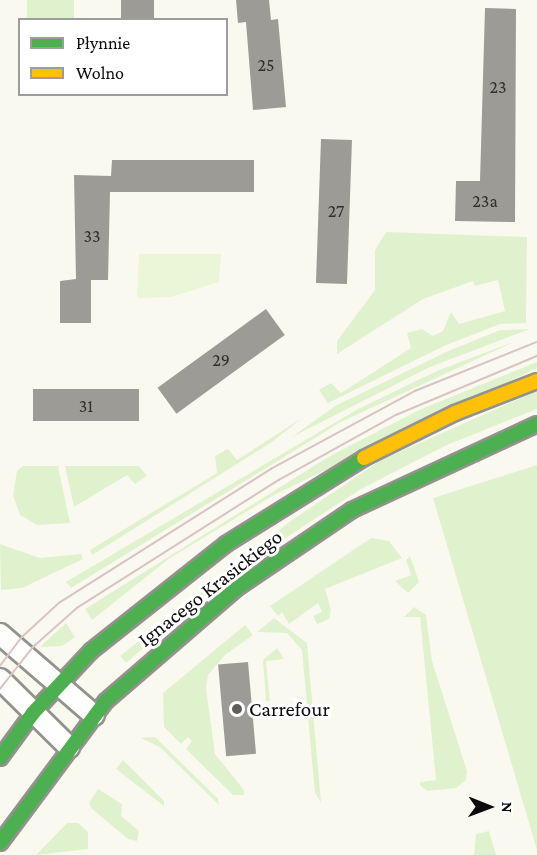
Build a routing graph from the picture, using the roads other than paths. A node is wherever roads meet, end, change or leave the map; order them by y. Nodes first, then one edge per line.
1 (537, 381) edge
2 (537, 424) edge
3 (0, 634) edge
4 (0, 679) edge
5 (60, 683) junction
6 (33, 714) junction
7 (94, 715) junction
8 (69, 747) junction
9 (0, 758) edge
10 (0, 843) edge

1 - 5 main road, Ignacego Krasickiego
2 - 7 main road, Ignacego Krasickiego
3 - 5 street
4 - 6 street
5 - 6 main road, Ignacego Krasickiego
5 - 7 street
6 - 8 street
6 - 9 main road, Ignacego Krasickiego
7 - 8 main road, Ignacego Krasickiego
8 - 10 main road, Ignacego Krasickiego

